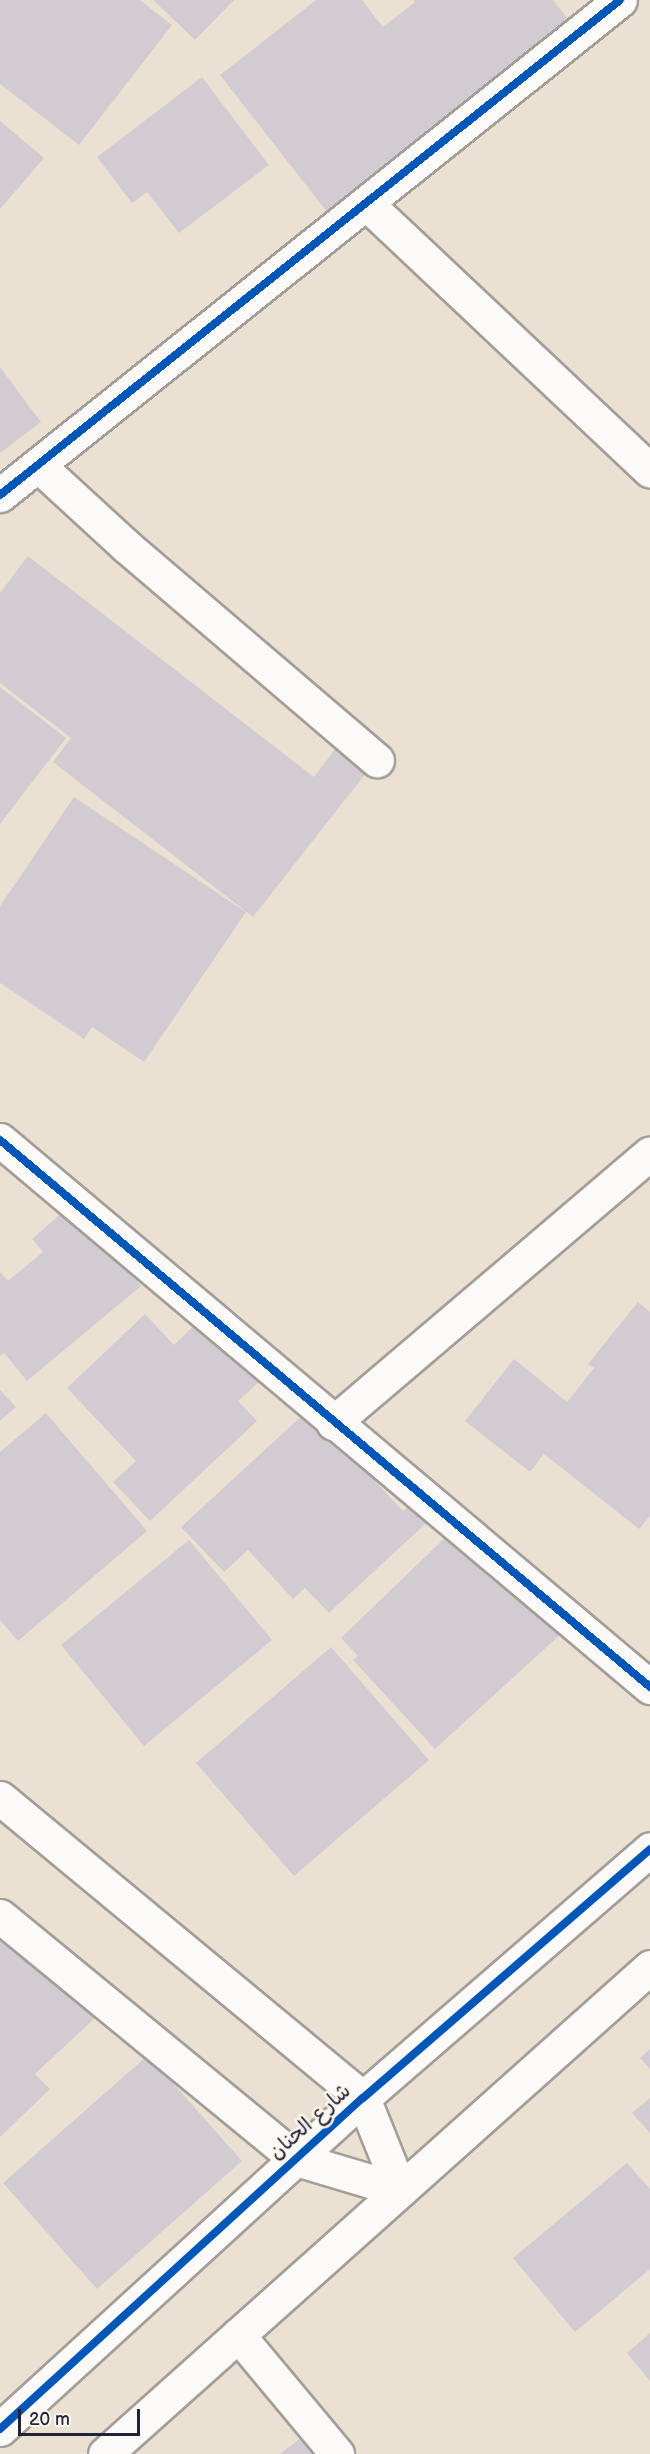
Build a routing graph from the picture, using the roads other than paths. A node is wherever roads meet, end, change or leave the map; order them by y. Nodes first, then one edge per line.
1 (620, 0) edge
2 (366, 202) junction
3 (38, 465) junction
4 (650, 471) edge
5 (0, 495) edge
6 (377, 760) dead end
7 (0, 1140) edge
8 (650, 1153) edge
9 (333, 1423) junction
10 (650, 1687) edge
11 (0, 1798) edge
12 (650, 1849) edge
13 (0, 1916) edge
14 (650, 1967) edge
15 (363, 2098) junction
16 (296, 2159) junction
17 (400, 2190) junction
18 (238, 2335) junction
19 (0, 2429) edge
20 (105, 2454) edge
21 (337, 2454) edge

1 - 2 street
2 - 3 street
2 - 4 street
3 - 5 street
3 - 6 street
7 - 9 street
8 - 9 street
9 - 10 street
11 - 15 street
12 - 15 street, شارع الحنان
13 - 16 street
14 - 17 street
15 - 16 street, شارع الحنان
15 - 17 street
16 - 17 street
16 - 19 street, شارع الحنان
17 - 18 street
18 - 20 street
18 - 21 street

